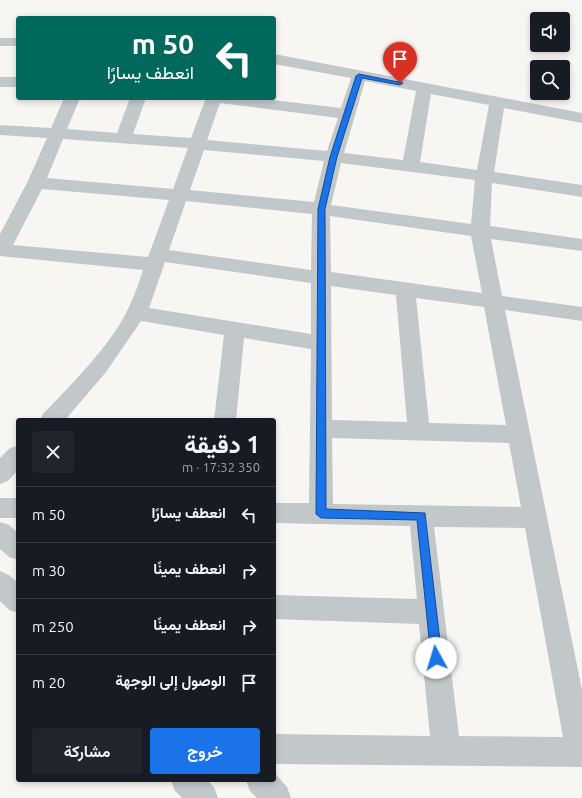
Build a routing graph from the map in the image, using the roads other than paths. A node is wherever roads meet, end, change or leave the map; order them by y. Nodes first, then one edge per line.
1 (0, 42) edge
2 (16, 42) edge
3 (276, 59) edge
4 (359, 76) junction
5 (0, 82) edge
6 (16, 82) edge
7 (424, 88) junction
8 (71, 100) edge
9 (137, 100) edge
10 (214, 100) edge
11 (232, 100) edge
12 (497, 102) junction
13 (347, 114) junction
14 (582, 118) edge
15 (0, 130) edge
16 (56, 133) junction
17 (123, 138) junction
18 (197, 143) junction
19 (334, 157) junction
20 (411, 166) junction
21 (484, 178) junction
22 (36, 183) junction
23 (582, 191) edge
24 (180, 195) junction
25 (321, 209) junction
26 (480, 232) junction
27 (582, 245) edge
28 (0, 250) edge
29 (156, 259) junction
30 (321, 277) junction
31 (405, 289) junction
32 (493, 301) junction
33 (136, 313) junction
34 (582, 314) edge
35 (235, 329) junction
36 (322, 343) junction
37 (53, 418) edge
38 (225, 418) edge
39 (322, 429) junction
40 (419, 432) junction
41 (519, 434) junction
42 (16, 457) edge
43 (0, 474) edge
44 (0, 508) edge
45 (16, 508) edge
46 (276, 513) edge
47 (321, 514) junction
48 (421, 516) junction
49 (535, 518) junction
50 (0, 533) edge
51 (16, 547) edge
52 (0, 583) edge
53 (16, 599) edge
54 (276, 607) edge
55 (431, 612) junction
56 (276, 749) edge
57 (446, 750) junction
58 (581, 752) edge
59 (188, 782) edge
60 (263, 782) edge
61 (203, 798) edge
62 (276, 798) edge

1 - 2 street
3 - 4 street
4 - 7 street
4 - 13 street
5 - 6 street
7 - 12 street
7 - 20 street
8 - 16 street
9 - 17 street
10 - 18 street
11 - 13 street
12 - 14 street
12 - 21 street
13 - 19 street
15 - 16 street
16 - 17 street
16 - 22 street
17 - 18 street
18 - 19 street
18 - 24 street
19 - 20 street
19 - 25 street
20 - 21 street
21 - 23 street
21 - 26 street
22 - 24 street
22 - 28 street
24 - 25 street
24 - 29 street
25 - 26 street
25 - 30 street
26 - 27 street
26 - 32 street
28 - 29 street
29 - 30 street
29 - 33 street
30 - 31 street
30 - 36 street
31 - 32 street
31 - 40 street
32 - 34 street
32 - 41 street
33 - 35 street
33 - 37 street
35 - 36 street
35 - 38 street
36 - 39 street
39 - 40 street
39 - 47 street
40 - 41 street
41 - 49 street
42 - 43 street
44 - 45 street
46 - 47 street
47 - 48 street
48 - 49 street
48 - 55 street
49 - 58 street
50 - 51 street
52 - 53 street
54 - 55 street
55 - 57 street
56 - 57 street
57 - 58 street
59 - 61 street
60 - 62 street

